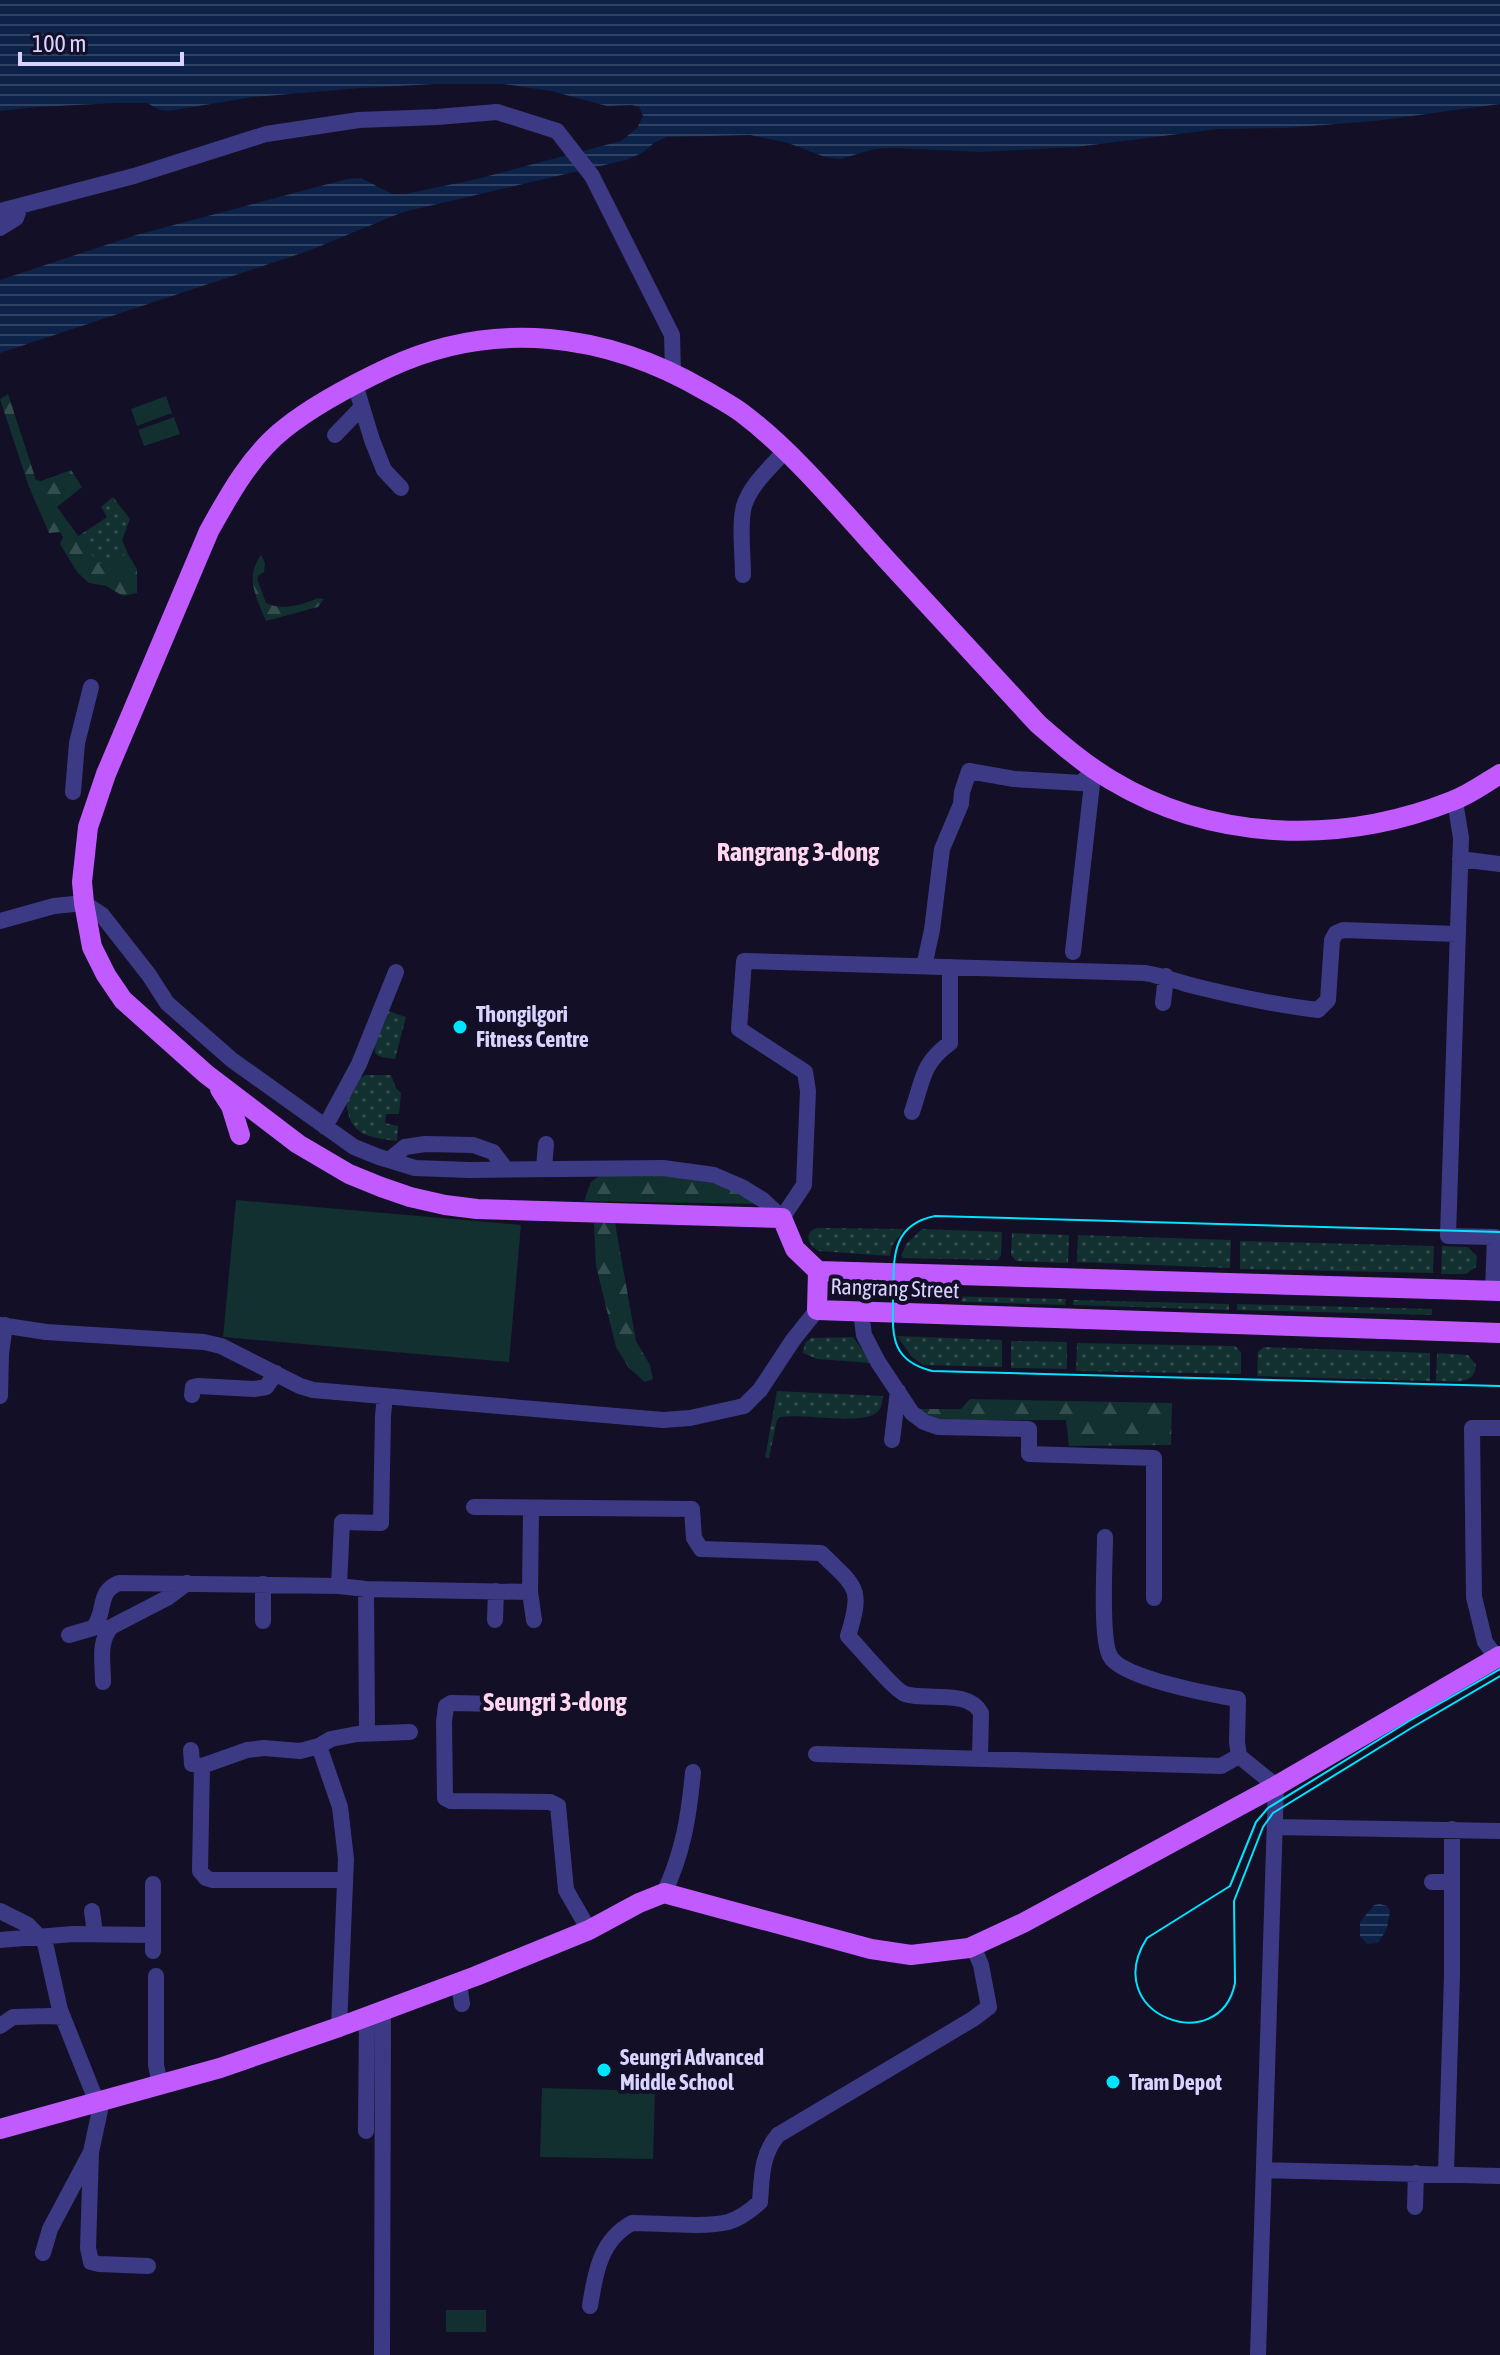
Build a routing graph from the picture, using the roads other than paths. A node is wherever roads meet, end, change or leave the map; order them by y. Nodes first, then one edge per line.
1 (20, 206) junction
2 (0, 211) edge
3 (0, 228) edge
4 (673, 372) junction
5 (355, 384) junction
6 (362, 407) junction
7 (335, 435) dead end
8 (785, 451) junction
9 (401, 488) dead end
10 (743, 575) dead end
11 (91, 687) dead end
12 (1095, 769) junction
13 (1500, 774) edge
14 (100, 792) junction
15 (1455, 801) junction
16 (1460, 859) junction
17 (1500, 864) edge
18 (84, 903) junction
19 (0, 921) edge
20 (1457, 934) junction
21 (1073, 952) dead end
22 (924, 966) junction
23 (950, 967) junction
24 (396, 972) dead end
25 (1166, 976) junction
26 (1163, 1003) dead end
27 (206, 1074) junction
28 (912, 1112) dead end
29 (325, 1127) junction
30 (240, 1135) dead end
31 (546, 1144) dead end
32 (389, 1160) junction
33 (505, 1168) junction
34 (544, 1168) junction
35 (782, 1218) junction
36 (818, 1271) junction
37 (1497, 1291) edge
38 (817, 1310) junction
39 (861, 1312) junction
40 (3, 1325) edge
41 (1500, 1333) edge
42 (276, 1373) junction
43 (898, 1391) junction
44 (192, 1395) dead end
45 (0, 1396) edge
46 (385, 1396) junction
47 (1500, 1428) edge
48 (892, 1440) dead end
49 (474, 1507) dead end
50 (531, 1508) junction
51 (1105, 1537) dead end
52 (187, 1583) junction
53 (263, 1584) junction
54 (339, 1586) junction
55 (366, 1589) junction
56 (496, 1591) junction
57 (530, 1592) junction
58 (1154, 1598) dead end
59 (495, 1620) dead end
60 (534, 1620) dead end
61 (263, 1621) dead end
62 (69, 1635) dead end
63 (1498, 1657) edge
64 (103, 1682) dead end
65 (499, 1704) dead end
66 (410, 1732) dead end
67 (367, 1733) junction
68 (319, 1746) junction
69 (191, 1750) dead end
70 (816, 1754) dead end
71 (1239, 1756) junction
72 (980, 1757) junction
73 (202, 1766) junction
74 (693, 1772) dead end
75 (1276, 1786) junction
76 (1275, 1827) junction
77 (1452, 1829) junction
78 (1500, 1831) edge
79 (345, 1880) junction
80 (1432, 1882) dead end
81 (1452, 1882) junction
82 (153, 1884) dead end
83 (664, 1893) junction
84 (0, 1911) edge
85 (92, 1911) dead end
86 (589, 1930) junction
87 (95, 1934) junction
88 (38, 1936) junction
89 (0, 1940) edge
90 (973, 1946) junction
91 (156, 1976) dead end
92 (459, 1983) junction
93 (462, 2004) dead end
94 (375, 2013) junction
95 (63, 2017) junction
96 (4, 2020) edge
97 (339, 2027) junction
98 (160, 2084) junction
99 (97, 2102) junction
100 (0, 2129) edge
101 (366, 2131) dead end
102 (91, 2152) junction
103 (1264, 2170) junction
104 (1416, 2173) junction
105 (1446, 2173) junction
106 (1500, 2176) edge
107 (1415, 2207) dead end
108 (43, 2253) dead end
109 (148, 2266) dead end
110 (590, 2306) dead end
111 (382, 2355) edge
112 (1258, 2355) edge

1 - 2 street
1 - 3 street
1 - 4 street
4 - 5 main road
4 - 8 main road
5 - 6 street
5 - 14 main road
6 - 7 street
6 - 9 street
8 - 10 street
8 - 12 main road
11 - 14 street
12 - 15 main road
12 - 21 street
12 - 22 street
13 - 15 main road
14 - 18 main road
15 - 16 street
16 - 17 street
16 - 20 street
18 - 19 street
18 - 27 main road
18 - 29 street
20 - 25 street
20 - 37 street
22 - 23 street
22 - 35 street
23 - 25 street
23 - 28 street
24 - 29 street
25 - 26 street
27 - 30 main road
27 - 35 main road
29 - 32 street
31 - 34 street
32 - 33 street
32 - 33 street
33 - 34 street
34 - 35 street
35 - 36 main road
36 - 37 main road, Rangrang Street
36 - 38 main road, Rangrang Street
38 - 39 main road, Rangrang Street
38 - 46 street
39 - 41 main road, Rangrang Street
39 - 43 street
40 - 42 street
40 - 45 street
42 - 44 street
42 - 46 street
43 - 48 street
43 - 58 street
46 - 54 street
47 - 63 street
49 - 50 street
50 - 57 street
50 - 72 street
51 - 71 street
52 - 53 street
52 - 62 street
52 - 64 street
53 - 54 street
53 - 61 street
54 - 55 street
55 - 56 street
55 - 67 street
56 - 57 street
56 - 59 street
57 - 60 street
63 - 75 main road
65 - 86 street
66 - 67 street
67 - 68 street
68 - 73 street
68 - 79 street
69 - 73 street
70 - 72 street
71 - 72 street
71 - 75 street
73 - 79 street
74 - 83 street
75 - 76 street
75 - 90 main road
76 - 77 street
76 - 103 street
77 - 78 street
77 - 81 street
79 - 97 street
80 - 81 street
81 - 105 street
82 - 87 street
83 - 86 main road
83 - 90 main road
84 - 88 street
85 - 87 street
86 - 92 main road
87 - 88 street
88 - 89 street
88 - 95 street
90 - 110 street
91 - 98 street
92 - 93 street
92 - 94 main road
94 - 97 main road
94 - 101 street
94 - 111 street
95 - 96 street
95 - 99 street
97 - 98 main road
98 - 99 main road
99 - 100 main road
99 - 102 street
102 - 108 street
102 - 109 street
103 - 104 street
103 - 112 street
104 - 105 street
104 - 107 street
105 - 106 street

